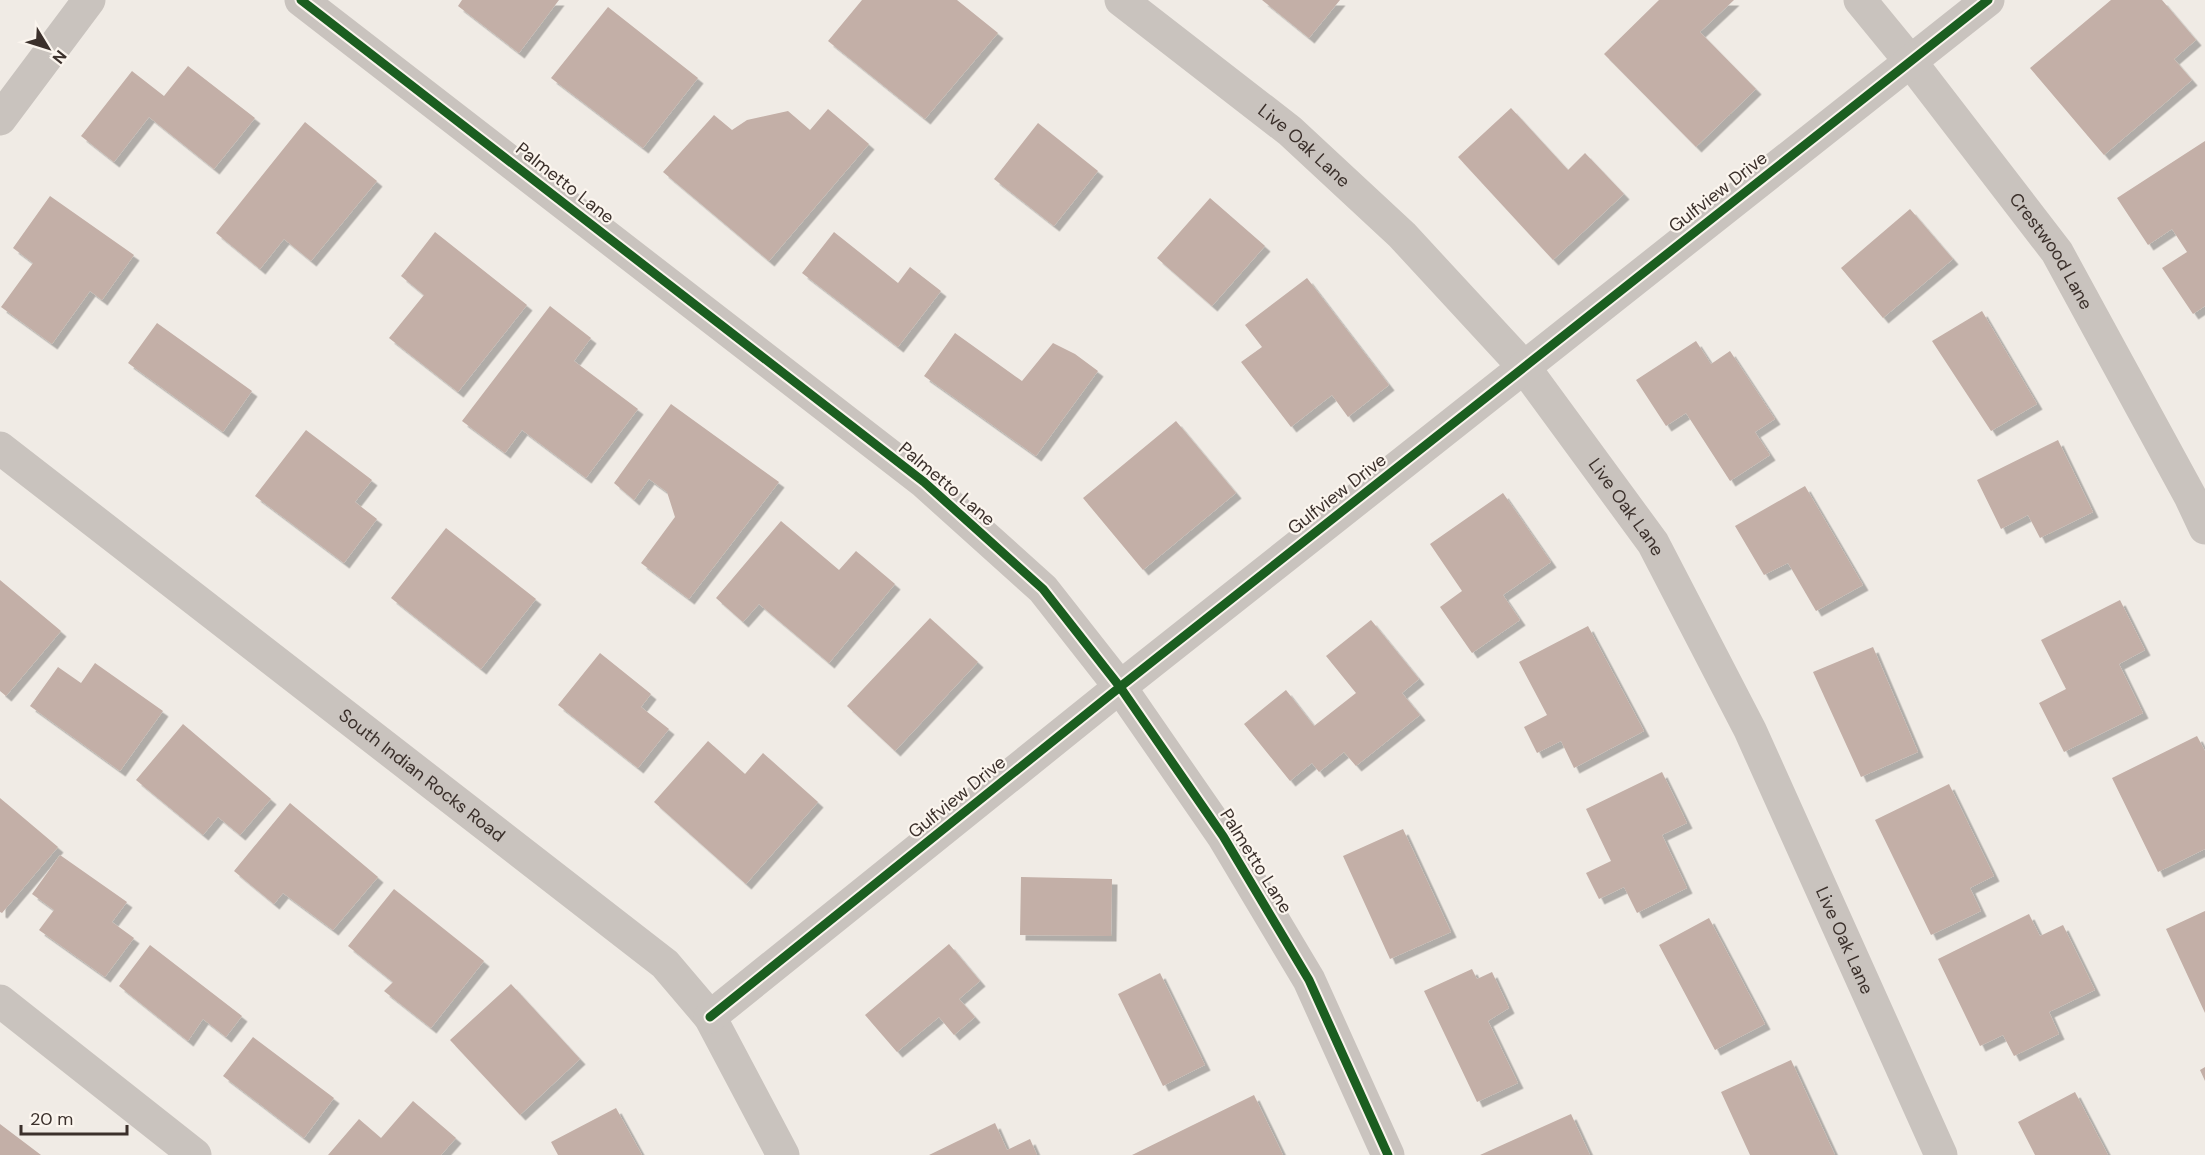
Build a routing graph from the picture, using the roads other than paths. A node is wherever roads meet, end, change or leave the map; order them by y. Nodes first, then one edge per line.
1 (89, 0) edge
2 (301, 0) edge
3 (1120, 0) edge
4 (1860, 0) edge
5 (1988, 0) edge
6 (1910, 61) junction
7 (0, 119) edge
8 (1524, 367) junction
9 (0, 448) edge
10 (2205, 528) edge
11 (1120, 687) junction
12 (0, 1001) edge
13 (710, 1017) junction
14 (195, 1155) edge
15 (783, 1155) edge
16 (1388, 1155) edge
17 (1941, 1155) edge

1 - 7 street
2 - 11 street, Palmetto Lane
3 - 8 street, Live Oak Lane
4 - 6 street, Crestwood Lane
5 - 6 street, Gulfview Drive
6 - 8 street, Gulfview Drive
6 - 10 street, Crestwood Lane
8 - 11 street, Gulfview Drive
8 - 17 street, Live Oak Lane
9 - 13 street, South Indian Rocks Road
11 - 13 street, Gulfview Drive
11 - 16 street, Palmetto Lane
12 - 14 street
13 - 15 street, South Indian Rocks Road

